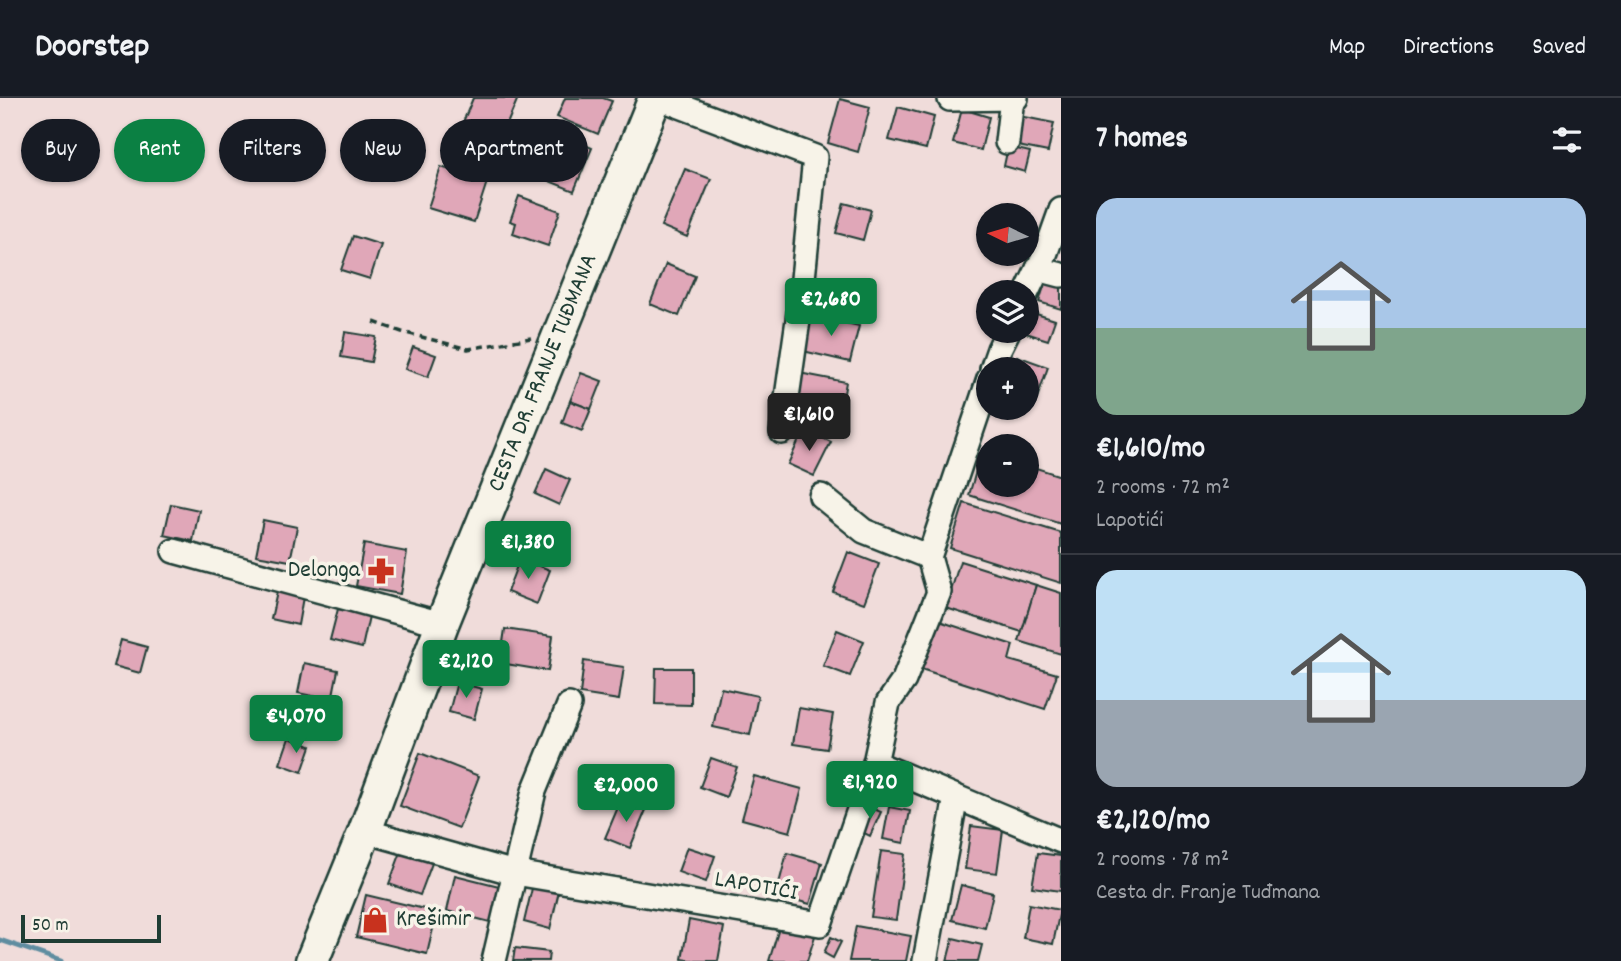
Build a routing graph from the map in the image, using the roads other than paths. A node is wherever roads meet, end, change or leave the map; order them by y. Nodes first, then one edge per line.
1 (658, 98) edge
2 (950, 98) edge
3 (1014, 98) edge
4 (1007, 142) dead end
5 (1061, 210) edge
6 (1038, 269) junction
7 (1061, 275) edge
8 (1033, 280) edge
9 (976, 418) edge
10 (782, 432) dead end
11 (821, 496) dead end
12 (174, 551) dead end
13 (929, 557) junction
14 (442, 624) junction
15 (569, 705) dead end
16 (875, 763) junction
17 (956, 797) junction
18 (365, 831) junction
19 (1061, 841) edge
20 (515, 873) junction
21 (312, 961) edge
22 (494, 961) edge
23 (925, 961) edge

1 - 10 street
1 - 14 main road, CESTA DR. FRANJE TUĐMANA
2 - 3 street
3 - 4 street
5 - 6 street
6 - 7 street
6 - 8 street
9 - 13 street
11 - 13 street
12 - 14 street
13 - 16 street, LAPOTIĆI
14 - 18 main road, CESTA DR. FRANJE TUĐMANA
15 - 20 street
16 - 17 street
16 - 20 street, LAPOTIĆI
17 - 19 street
17 - 23 street
18 - 20 street, LAPOTIĆI
18 - 21 main road, CESTA DR. FRANJE TUĐMANA
20 - 22 street

